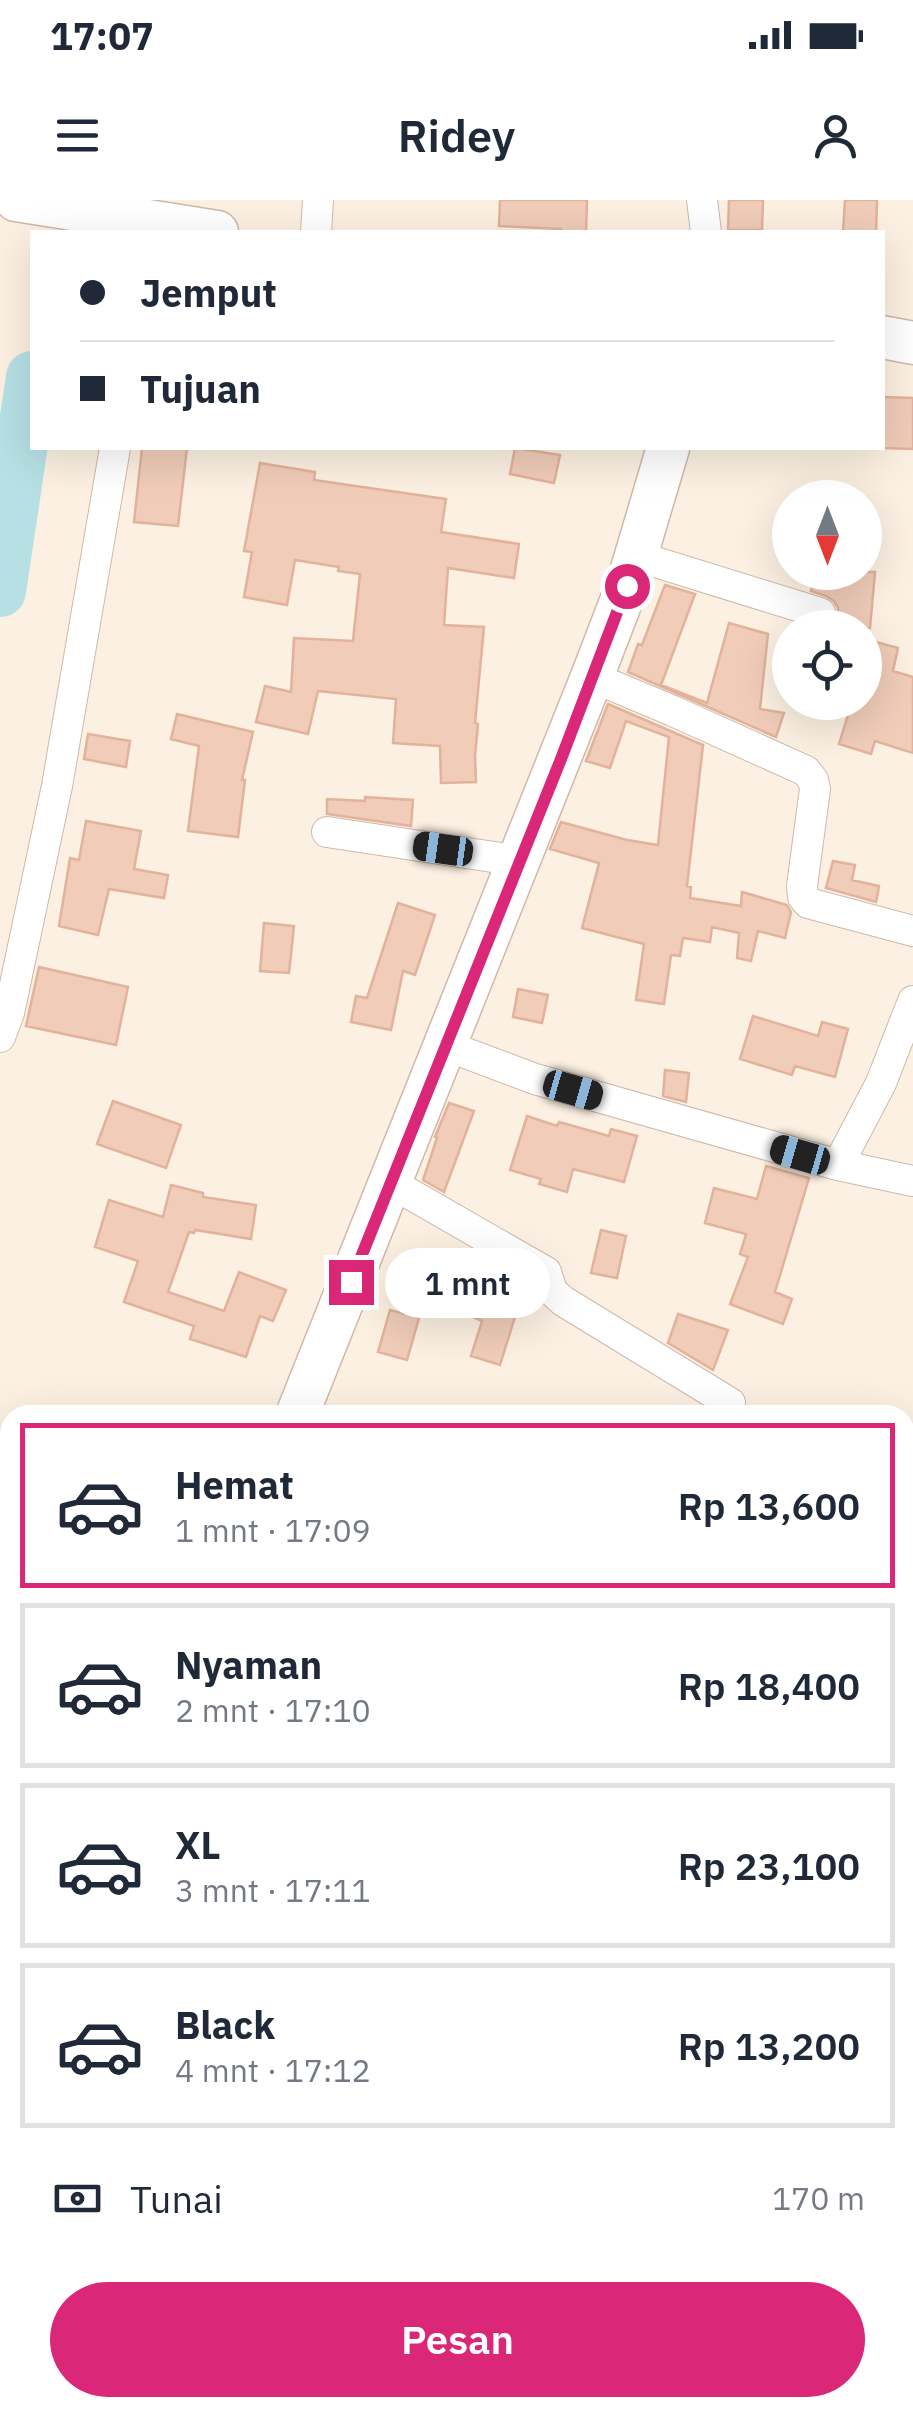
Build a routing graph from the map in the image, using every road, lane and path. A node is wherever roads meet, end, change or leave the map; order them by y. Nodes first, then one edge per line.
1 (16, 200) edge
2 (318, 200) edge
3 (702, 200) edge
4 (145, 218) edge
5 (207, 230) edge
6 (316, 230) edge
7 (706, 230) edge
8 (885, 338) edge
9 (913, 343) edge
10 (114, 450) edge
11 (667, 450) edge
12 (636, 556) junction
13 (810, 610) edge
14 (592, 677) junction
15 (327, 832) dead end
16 (520, 860) junction
17 (913, 931) edge
18 (913, 1001) edge
19 (0, 1038) edge
20 (447, 1046) junction
21 (838, 1166) junction
22 (913, 1181) edge
23 (392, 1183) junction
24 (730, 1403) dead end
25 (301, 1405) edge

1 - 4 street
2 - 6 street
3 - 7 street
4 - 5 street
8 - 9 street
10 - 19 street
11 - 12 street
12 - 13 street
12 - 14 street
14 - 16 street
14 - 17 street
15 - 16 street
16 - 20 street
18 - 21 street
20 - 21 street
20 - 23 street
21 - 22 street
23 - 24 street
23 - 25 street

